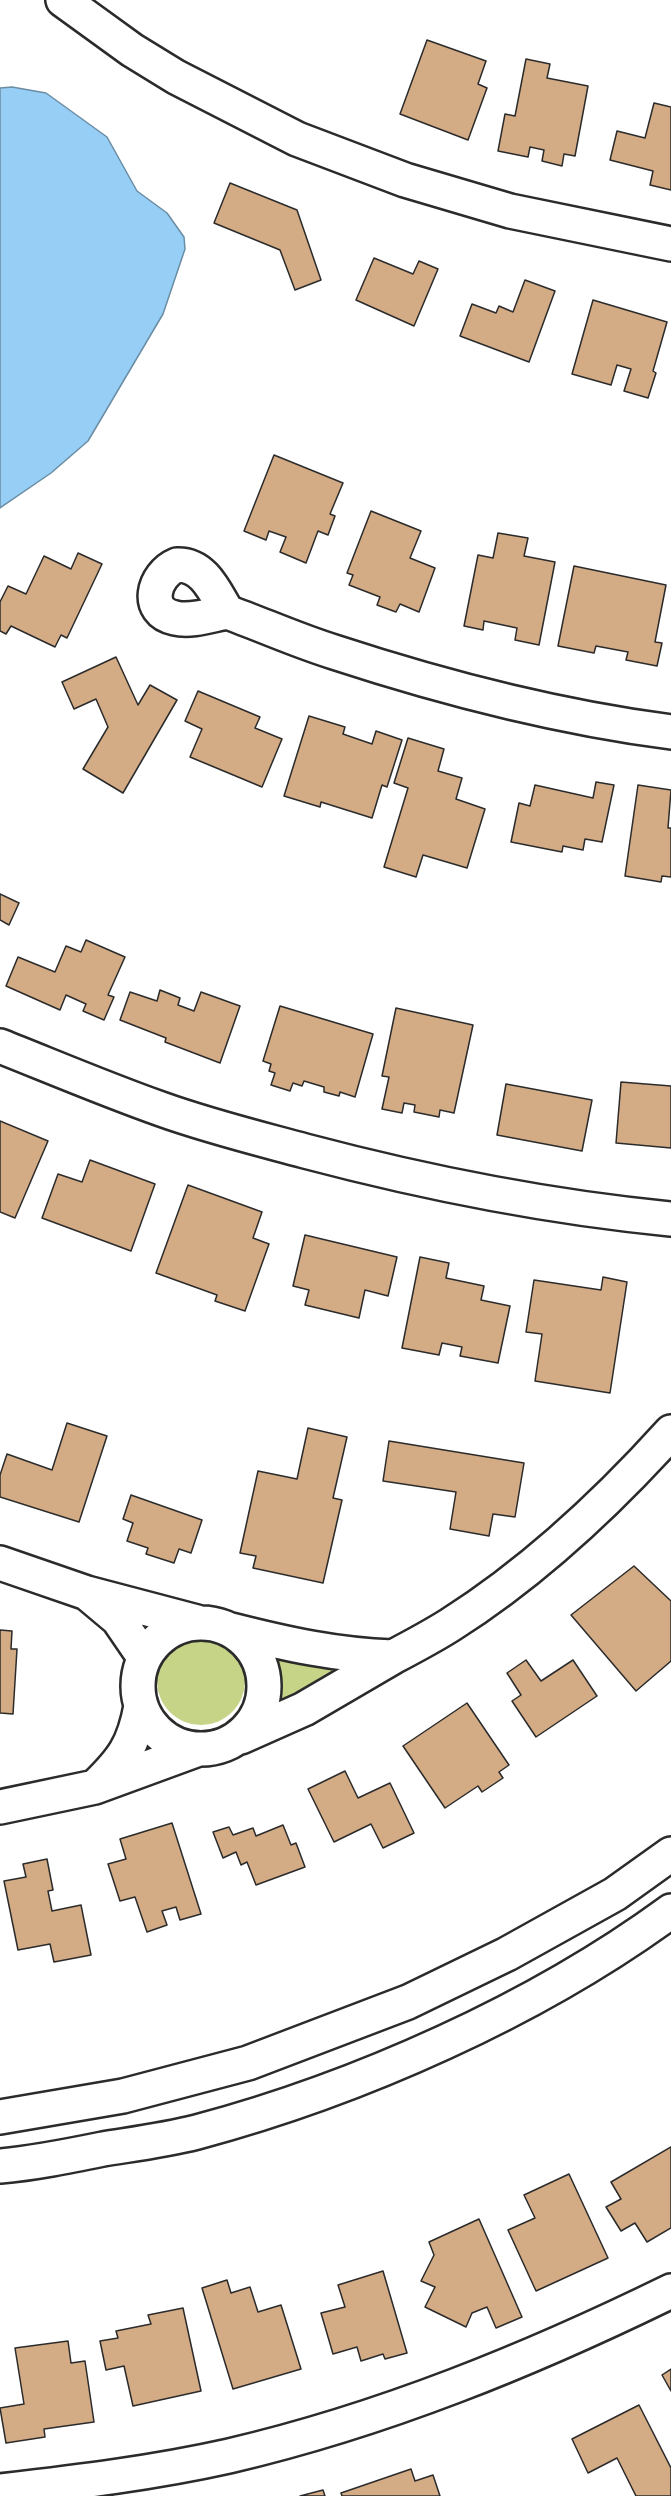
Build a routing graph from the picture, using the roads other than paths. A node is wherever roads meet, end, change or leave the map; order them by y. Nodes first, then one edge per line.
1 (63, 0) edge
2 (671, 244) edge
3 (227, 612) dead end
4 (671, 732) edge
5 (0, 1046) edge
6 (671, 1220) edge
7 (671, 1432) edge
8 (0, 1563) edge
9 (87, 1593) junction
10 (197, 1622) junction
11 (230, 1629) junction
12 (393, 1657) junction
13 (144, 1658) junction
14 (141, 1706) junction
15 (237, 1739) junction
16 (196, 1750) junction
17 (95, 1787) junction
18 (0, 1807) edge
19 (671, 1854) edge
20 (671, 1911) edge
21 (0, 2117) edge
22 (0, 2166) edge
23 (671, 2291) edge
24 (0, 2491) edge

1 - 2 street
3 - 4 street
5 - 6 street
7 - 12 street
8 - 9 street
9 - 10 street
9 - 13 street
10 - 11 street
10 - 13 street
11 - 12 street
11 - 15 street
12 - 15 street
13 - 14 street
14 - 16 street
14 - 17 street
15 - 16 street
16 - 17 street
17 - 18 street
19 - 21 street
20 - 22 street
23 - 24 street

